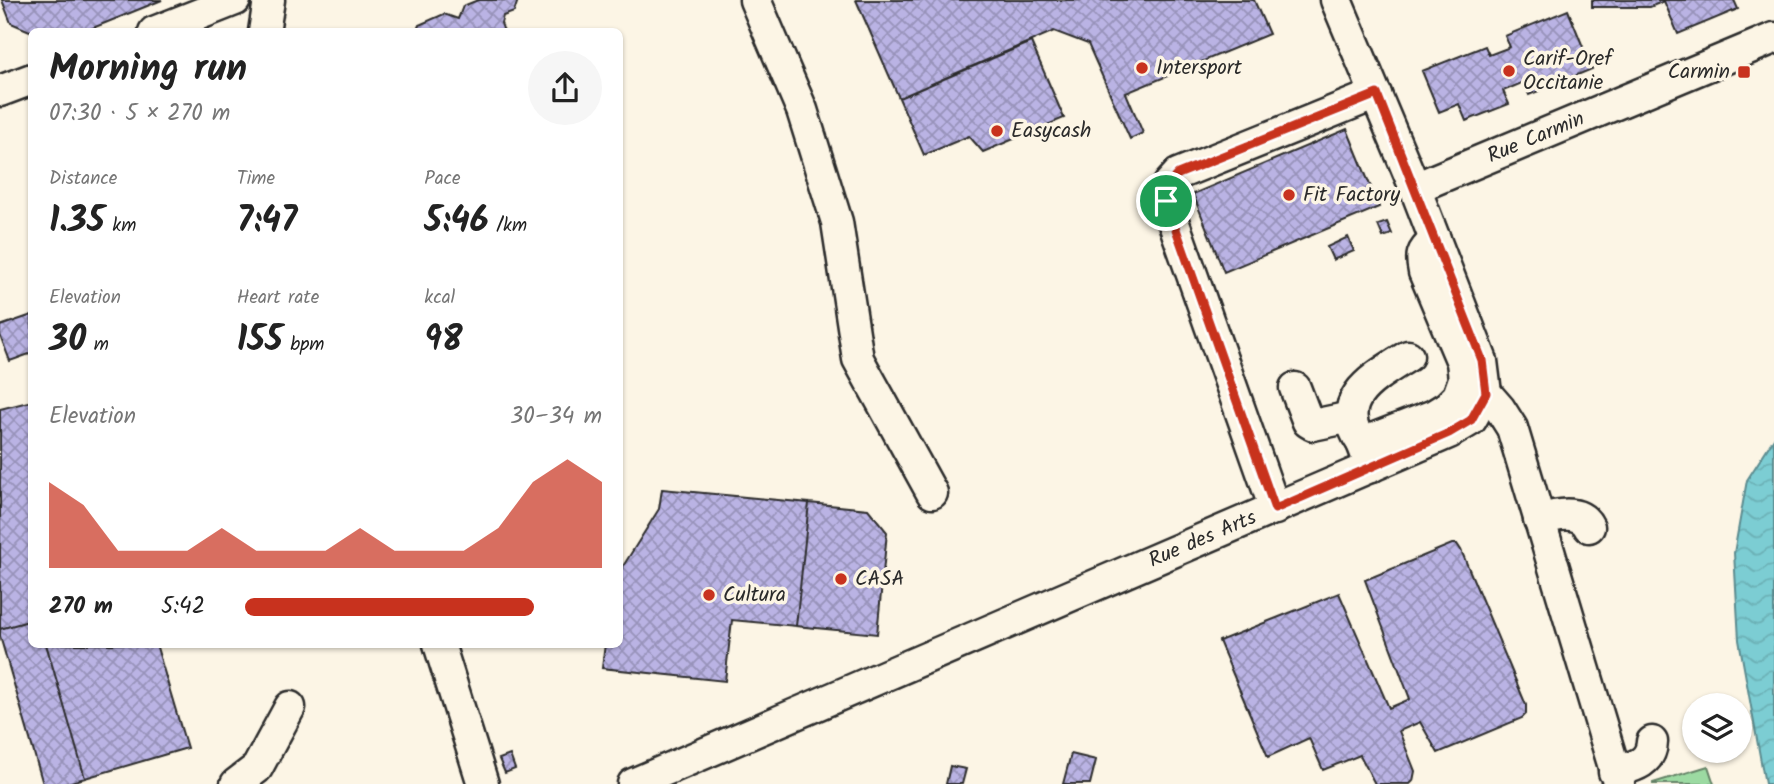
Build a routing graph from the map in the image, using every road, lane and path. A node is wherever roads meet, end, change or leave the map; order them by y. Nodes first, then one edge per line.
1 (269, 0) edge
2 (755, 0) edge
3 (1336, 0) edge
4 (224, 12) edge
5 (168, 28) edge
6 (265, 28) edge
7 (1774, 38) edge
8 (28, 80) edge
9 (0, 91) edge
10 (1377, 94) junction
11 (1415, 188) junction
12 (1435, 239) junction
13 (1408, 356) dead end
14 (1295, 388) dead end
15 (1486, 393) junction
16 (1361, 442) junction
17 (932, 493) dead end
18 (1275, 509) junction
19 (1539, 520) junction
20 (1589, 527) dead end
21 (440, 648) edge
22 (290, 707) dead end
23 (1652, 742) dead end
24 (1617, 778) edge
25 (236, 784) edge
26 (483, 784) edge
27 (633, 784) edge

1 - 6 street
2 - 17 street
3 - 10 street
4 - 5 street
7 - 11 street, Rue Carmin
8 - 9 street
10 - 11 street
10 - 18 street
11 - 12 street
12 - 15 street
12 - 16 street
13 - 16 street
14 - 16 street
15 - 16 street, Rue des Arts
15 - 19 street
16 - 18 street, Rue des Arts
18 - 27 street, Rue des Arts
19 - 20 street
19 - 24 street
21 - 26 street
22 - 25 street
23 - 24 street

